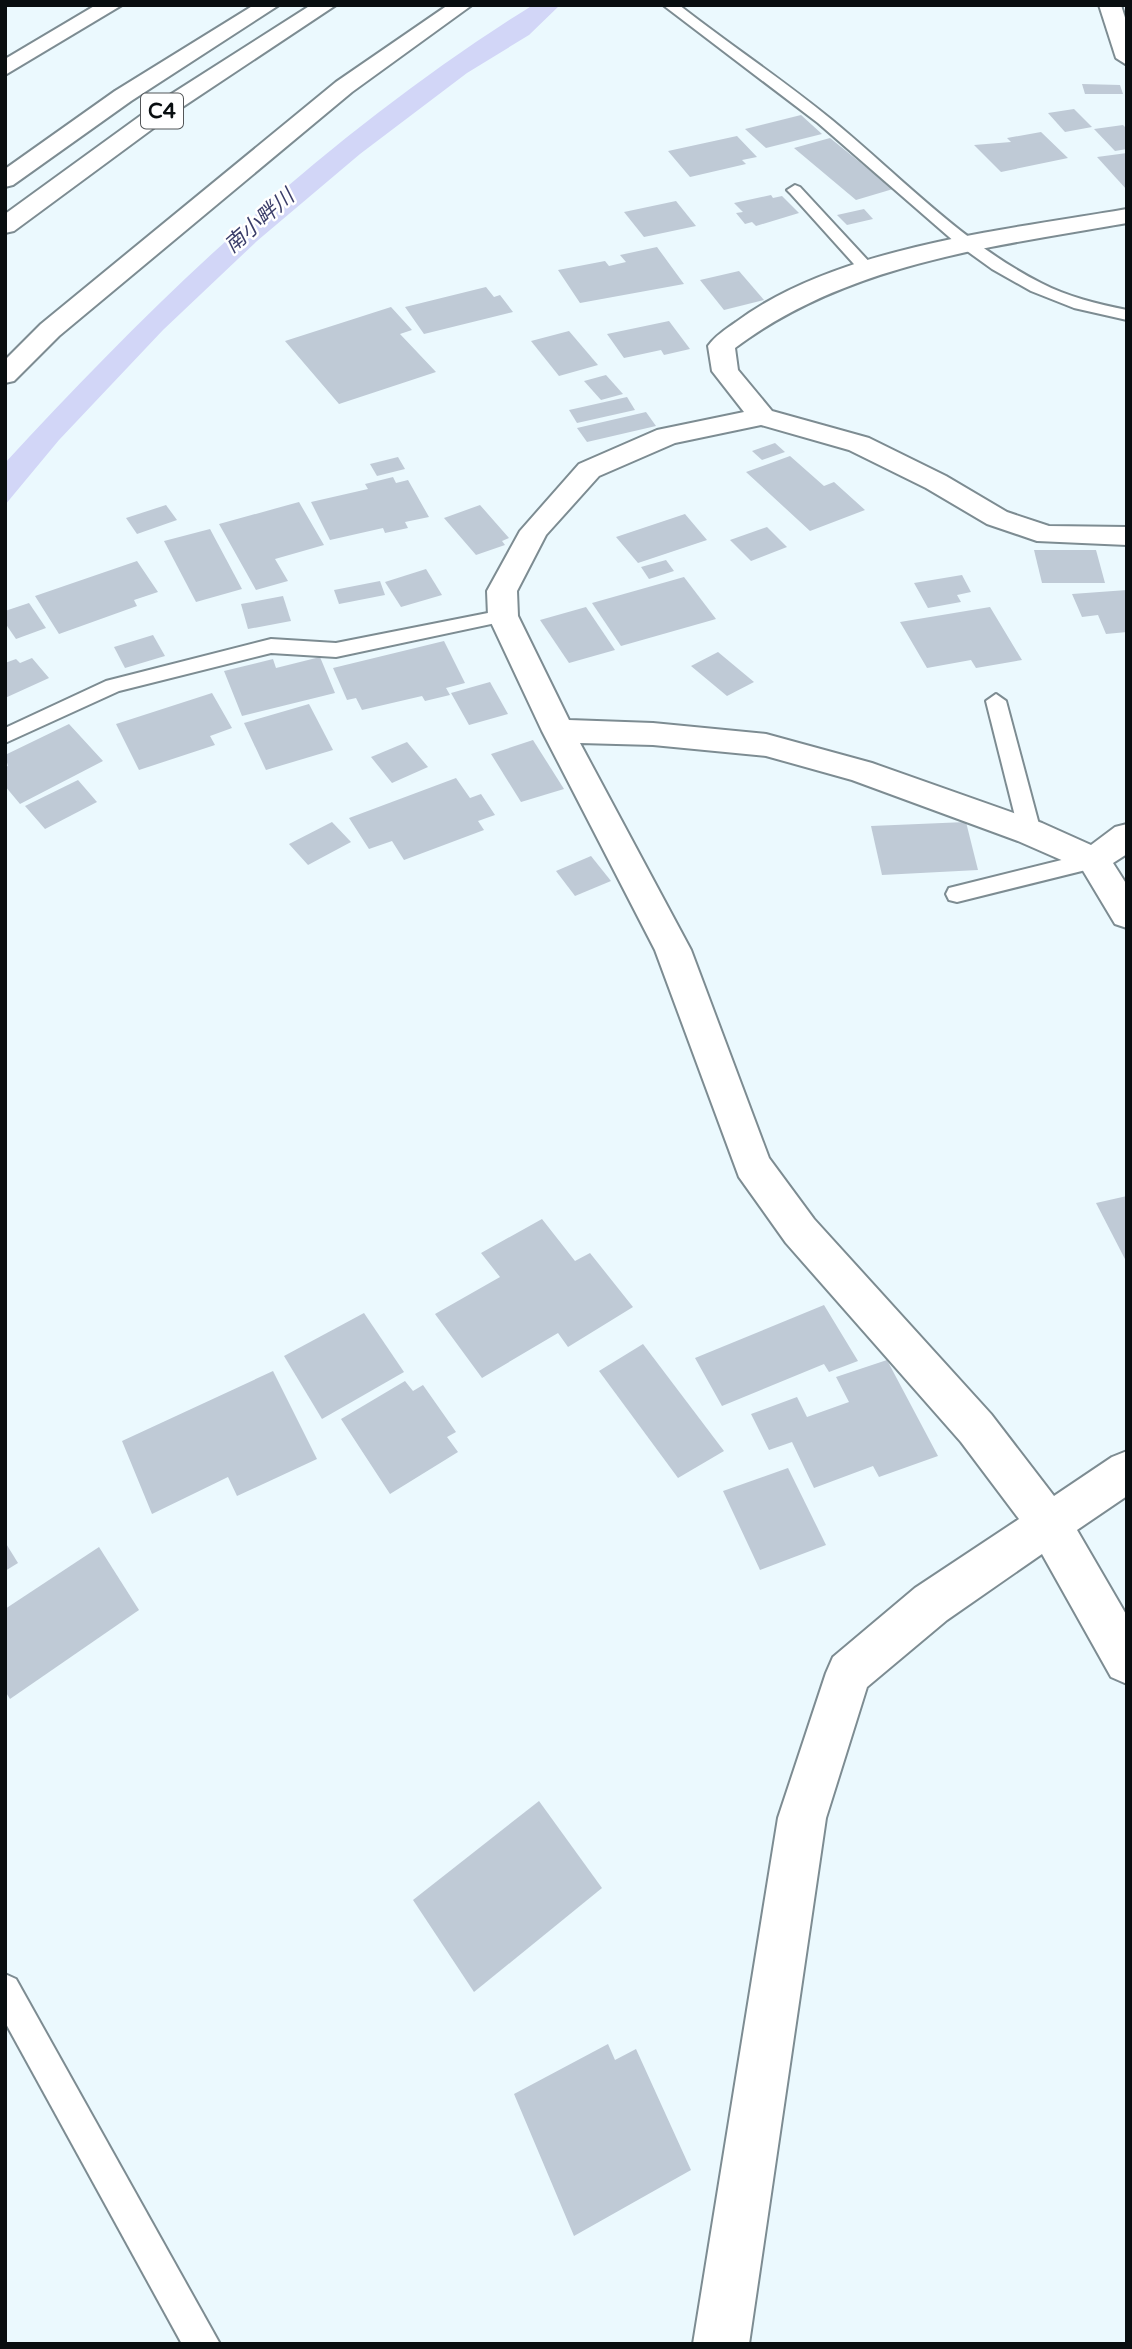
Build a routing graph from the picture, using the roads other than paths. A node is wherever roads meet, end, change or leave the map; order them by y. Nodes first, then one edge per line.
1 (112, 5) edge
2 (269, 5) edge
3 (326, 5) edge
4 (462, 5) edge
5 (670, 5) edge
6 (1110, 5) edge
7 (1127, 58) edge
8 (9, 62) edge
9 (5, 180) edge
10 (795, 190) dead end
11 (1127, 216) edge
12 (5, 226) edge
13 (966, 246) junction
14 (868, 270) junction
15 (1127, 315) edge
16 (5, 375) edge
17 (762, 417) junction
18 (1127, 537) edge
19 (503, 616) junction
20 (996, 701) dead end
21 (558, 731) junction
22 (5, 736) edge
23 (1030, 832) junction
24 (1127, 836) edge
25 (1094, 860) junction
26 (957, 894) dead end
27 (1127, 915) edge
28 (1127, 1471) edge
29 (1050, 1525) junction
30 (1127, 1661) edge
31 (5, 1990) edge
32 (202, 2344) edge
33 (721, 2344) edge

1 - 8 main road
2 - 9 main road, C4
3 - 12 main road, C4
4 - 16 main road
5 - 13 lane
6 - 7 main road
10 - 14 lane
11 - 13 main road
13 - 14 main road
13 - 15 lane
14 - 17 main road
17 - 18 main road
17 - 19 main road
19 - 21 main road
19 - 22 lane
20 - 23 lane
21 - 23 main road
21 - 29 main road
23 - 25 main road
24 - 25 main road
25 - 26 lane
25 - 27 main road
28 - 29 main road
29 - 30 main road
29 - 33 main road
31 - 32 lane

